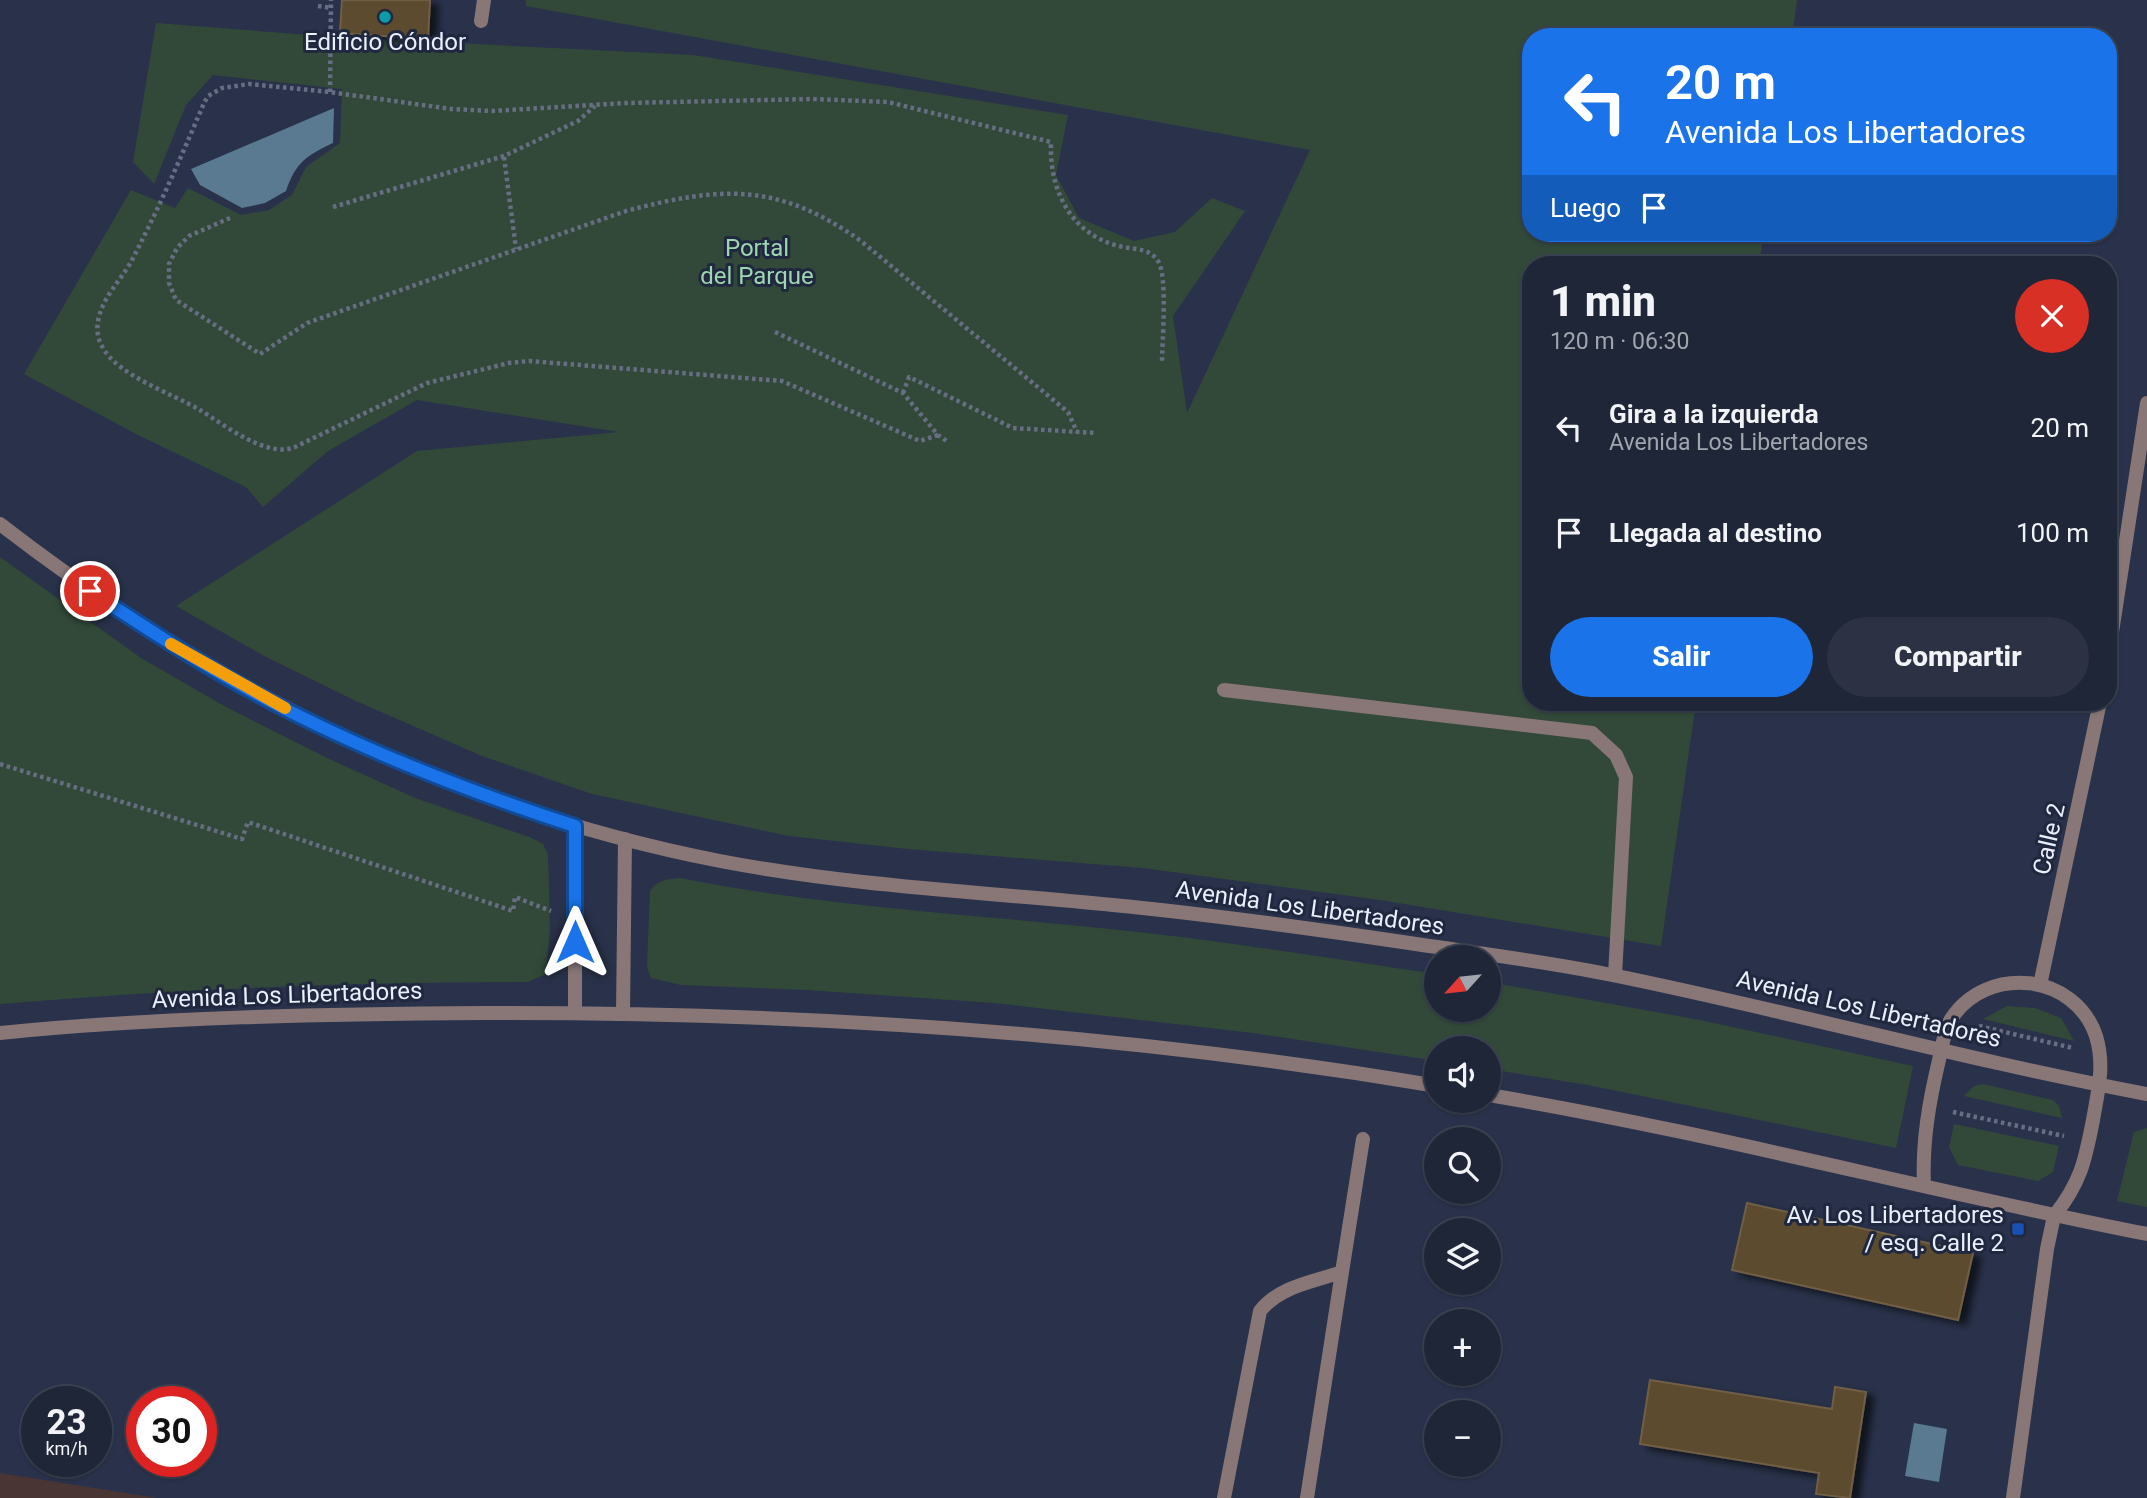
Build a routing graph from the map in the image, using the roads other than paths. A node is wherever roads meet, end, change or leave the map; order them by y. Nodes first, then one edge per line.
1 (484, 0) edge
2 (481, 21) dead end
3 (2147, 403) edge
4 (0, 524) edge
5 (2117, 600) edge
6 (1224, 690) dead end
7 (2098, 711) edge
8 (575, 826) junction
9 (625, 839) junction
10 (1615, 975) junction
11 (2040, 985) junction
12 (575, 1013) junction
13 (623, 1013) junction
14 (0, 1034) edge
15 (1942, 1048) junction
16 (1424, 1084) edge
17 (2099, 1085) junction
18 (2147, 1094) edge
19 (1501, 1097) edge
20 (1363, 1139) dead end
21 (1924, 1186) junction
22 (2054, 1216) junction
23 (2147, 1234) edge
24 (1342, 1272) junction
25 (1224, 1498) edge
26 (1307, 1498) edge
27 (2013, 1498) edge

1 - 2 street
3 - 5 street
4 - 8 street, Avenida Los Libertadores
6 - 10 street
7 - 11 street, Calle 2
8 - 9 street, Avenida Los Libertadores
8 - 12 street
9 - 10 street, Avenida Los Libertadores
9 - 13 street
10 - 15 street, Avenida Los Libertadores
11 - 15 street
11 - 17 street
12 - 13 street, Avenida Los Libertadores
12 - 14 street, Avenida Los Libertadores
13 - 16 street, Avenida Los Libertadores
15 - 17 street, Avenida Los Libertadores
15 - 21 street
17 - 18 street, Avenida Los Libertadores
17 - 22 street
19 - 21 street
20 - 24 street
21 - 22 street
22 - 23 street
22 - 27 street
24 - 25 street
24 - 26 street

